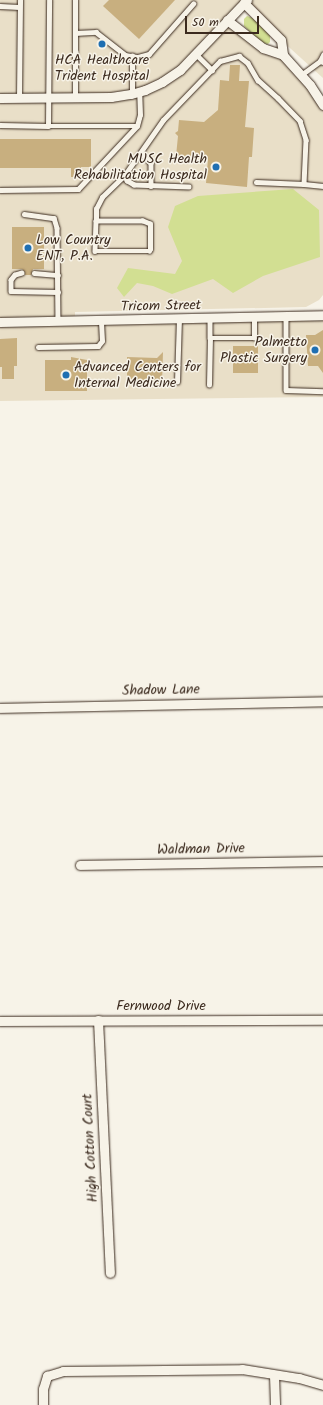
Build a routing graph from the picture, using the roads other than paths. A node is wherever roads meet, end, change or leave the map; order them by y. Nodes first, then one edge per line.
1 (20, 0) edge
2 (48, 0) edge
3 (76, 0) edge
4 (246, 1) edge
5 (193, 4) dead end
6 (0, 6) edge
7 (20, 7) junction
8 (227, 20) junction
9 (75, 33) junction
10 (196, 54) junction
11 (283, 55) junction
12 (323, 55) edge
13 (132, 56) junction
14 (321, 62) edge
15 (212, 70) junction
16 (301, 75) junction
17 (135, 93) junction
18 (0, 98) edge
19 (19, 98) junction
20 (47, 98) junction
21 (75, 98) junction
22 (323, 105) edge
23 (0, 125) edge
24 (48, 126) junction
25 (136, 126) junction
26 (141, 153) junction
27 (124, 176) junction
28 (256, 182) dead end
29 (304, 184) junction
30 (151, 186) junction
31 (323, 186) edge
32 (189, 187) dead end
33 (0, 190) edge
34 (24, 214) dead end
35 (96, 221) junction
36 (22, 273) dead end
37 (34, 273) dead end
38 (58, 275) junction
39 (58, 292) junction
40 (323, 315) edge
41 (286, 317) junction
42 (254, 318) junction
43 (210, 319) junction
44 (179, 320) junction
45 (101, 321) junction
46 (0, 322) edge
47 (58, 322) junction
48 (210, 338) junction
49 (38, 347) dead end
50 (177, 382) dead end
51 (209, 385) dead end
52 (323, 391) edge
53 (323, 701) edge
54 (0, 708) edge
55 (323, 861) edge
56 (80, 865) dead end
57 (98, 1020) junction
58 (323, 1020) edge
59 (0, 1021) edge
60 (110, 1273) dead end
61 (274, 1374) junction
62 (323, 1385) edge
63 (43, 1405) edge
64 (275, 1405) edge

1 - 7 lane
2 - 20 lane
3 - 9 lane
4 - 8 street
4 - 11 street
5 - 13 lane
6 - 7 lane
7 - 19 lane
8 - 10 street
8 - 11 street
9 - 13 lane
9 - 21 lane
10 - 15 lane
10 - 17 street
11 - 16 street
12 - 14 lane
13 - 17 lane
14 - 16 lane
15 - 26 lane
15 - 29 lane
16 - 22 street
17 - 21 street
17 - 25 lane
18 - 19 street
19 - 20 street
20 - 21 street
20 - 24 lane
23 - 24 lane
24 - 25 lane
25 - 33 lane
26 - 27 lane
26 - 30 lane
27 - 30 lane
27 - 35 lane
28 - 29 lane
29 - 31 lane
30 - 32 lane
34 - 38 lane
35 - 35 lane
36 - 39 lane
37 - 38 lane
38 - 39 lane
39 - 47 lane
40 - 41 street, Tricom Street
41 - 42 street, Tricom Street
41 - 52 lane
42 - 43 street, Tricom Street
42 - 48 lane
43 - 44 street, Tricom Street
43 - 48 lane
44 - 45 street, Tricom Street
44 - 50 lane
45 - 47 street, Tricom Street
45 - 49 lane
46 - 47 street, Tricom Street
48 - 51 lane
53 - 54 street, Shadow Lane
55 - 56 street, Waldman Drive
57 - 58 street, Fernwood Drive
57 - 59 street, Fernwood Drive
57 - 60 street, High Cotton Court
61 - 62 street
61 - 63 street
61 - 64 street

